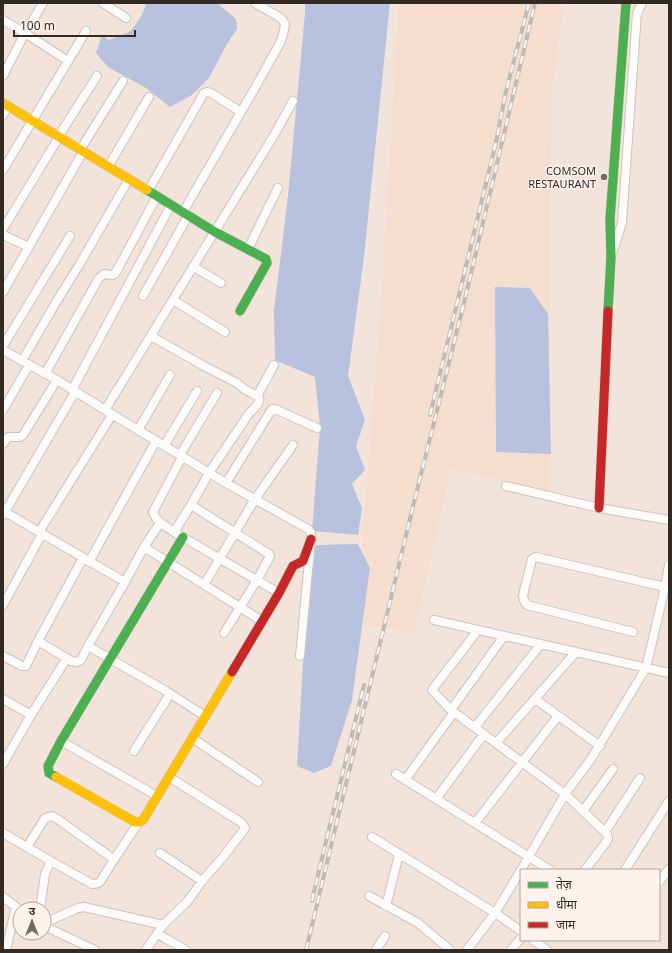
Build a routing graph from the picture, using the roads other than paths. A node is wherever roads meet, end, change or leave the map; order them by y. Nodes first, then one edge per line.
1 (43, 3) edge
2 (103, 3) edge
3 (255, 3) edge
4 (626, 3) edge
5 (642, 3) edge
6 (126, 18) dead end
7 (3, 20) edge
8 (86, 31) dead end
9 (25, 33) junction
10 (68, 62) junction
11 (3, 76) edge
12 (97, 76) dead end
13 (124, 81) dead end
14 (619, 92) junction
15 (631, 92) junction
16 (150, 97) dead end
17 (293, 101) dead end
18 (5, 105) edge
19 (241, 112) junction
20 (3, 115) edge
21 (32, 121) junction
22 (59, 137) junction
23 (81, 151) junction
24 (108, 167) junction
25 (3, 170) edge
26 (128, 179) junction
27 (278, 188) dead end
28 (148, 191) junction
29 (157, 196) junction
30 (171, 205) junction
31 (186, 214) junction
32 (3, 229) edge
33 (215, 232) junction
34 (3, 235) edge
35 (70, 236) dead end
36 (29, 247) junction
37 (248, 249) junction
38 (611, 257) junction
39 (194, 267) junction
40 (221, 283) dead end
41 (3, 292) edge
42 (143, 296) dead end
43 (173, 300) junction
44 (240, 311) dead end
45 (225, 332) dead end
46 (151, 336) junction
47 (3, 346) edge
48 (3, 350) edge
49 (26, 363) junction
50 (274, 365) dead end
51 (45, 374) junction
52 (170, 375) dead end
53 (57, 380) junction
54 (73, 391) junction
55 (197, 391) dead end
56 (217, 393) dead end
57 (257, 396) junction
58 (3, 410) edge
59 (108, 412) junction
60 (317, 428) dead end
61 (138, 430) junction
62 (3, 444) edge
63 (160, 444) junction
64 (293, 445) dead end
65 (181, 456) junction
66 (209, 473) junction
67 (226, 483) junction
68 (506, 486) dead end
69 (254, 499) junction
70 (191, 504) junction
71 (599, 508) junction
72 (4, 512) edge
73 (669, 520) edge
74 (160, 523) junction
75 (174, 532) junction
76 (235, 532) junction
77 (40, 533) junction
78 (183, 537) junction
79 (311, 539) junction
80 (144, 547) junction
81 (220, 558) junction
82 (86, 560) junction
83 (168, 562) junction
84 (669, 565) edge
85 (257, 580) junction
86 (125, 582) junction
87 (204, 585) junction
88 (665, 587) junction
89 (279, 594) junction
90 (3, 605) edge
91 (240, 607) junction
92 (434, 620) dead end
93 (262, 621) junction
94 (478, 630) junction
95 (633, 632) dead end
96 (224, 633) dead end
97 (504, 636) junction
98 (38, 641) junction
99 (541, 644) junction
100 (88, 646) junction
101 (576, 652) junction
102 (3, 656) edge
103 (300, 656) dead end
104 (67, 658) junction
105 (110, 658) junction
106 (646, 668) junction
107 (669, 673) edge
108 (170, 694) junction
109 (3, 698) edge
110 (535, 699) junction
111 (453, 711) junction
112 (31, 715) junction
113 (205, 716) junction
114 (558, 716) junction
115 (475, 728) junction
116 (484, 734) junction
117 (192, 738) junction
118 (61, 742) junction
119 (496, 743) junction
120 (600, 746) junction
121 (134, 751) dead end
122 (4, 759) edge
123 (522, 762) junction
124 (613, 769) dead end
125 (396, 774) dead end
126 (169, 777) junction
127 (640, 778) dead end
128 (405, 780) junction
129 (258, 782) dead end
130 (565, 794) junction
131 (157, 796) junction
132 (436, 799) junction
133 (669, 801) edge
134 (583, 811) junction
135 (139, 822) junction
136 (475, 823) junction
137 (605, 832) junction
138 (3, 833) edge
139 (372, 837) dead end
140 (27, 847) junction
141 (160, 853) dead end
142 (399, 854) junction
143 (529, 857) junction
144 (115, 858) junction
145 (49, 860) junction
146 (522, 869) edge
147 (548, 869) edge
148 (586, 869) edge
149 (627, 869) edge
150 (669, 869) edge
151 (520, 872) edge
152 (202, 881) junction
153 (660, 881) edge
154 (369, 896) dead end
155 (3, 897) edge
156 (41, 901) edge
157 (12, 904) edge
158 (386, 906) junction
159 (495, 913) junction
160 (52, 919) edge
161 (163, 925) junction
162 (12, 930) edge
163 (52, 930) edge
164 (520, 930) edge
165 (158, 934) junction
166 (385, 936) dead end
167 (520, 939) edge
168 (534, 941) edge
169 (6, 950) edge
170 (95, 950) edge
171 (146, 950) edge
172 (186, 950) edge
173 (376, 950) edge
174 (450, 950) edge
175 (467, 950) edge
176 (511, 950) edge
177 (547, 950) edge

1 - 9 street
2 - 6 street
3 - 19 street
4 - 14 street
5 - 15 street
7 - 9 street
8 - 10 street
9 - 10 street
9 - 11 street
10 - 21 street
12 - 22 street
13 - 23 street
14 - 15 street
14 - 38 street
15 - 38 street
16 - 24 street
17 - 33 street
18 - 20 street
18 - 21 street
19 - 28 street
19 - 31 street
21 - 22 street
21 - 25 street
22 - 23 street
22 - 32 street
23 - 24 street
23 - 36 street
24 - 26 street
26 - 28 street
26 - 49 street
27 - 37 street
28 - 29 street
29 - 30 street
29 - 51 street
30 - 31 street
30 - 54 street
31 - 33 street
31 - 42 street
33 - 37 street
33 - 39 street
34 - 36 street
35 - 47 street
36 - 41 street
37 - 44 street
38 - 71 street
39 - 40 street
39 - 43 street
43 - 45 street
43 - 46 street
46 - 57 street
46 - 59 street
48 - 49 street
49 - 51 street
49 - 58 street
50 - 57 street
51 - 53 street
52 - 61 street
53 - 54 street
53 - 62 street
54 - 59 street
54 - 72 street
55 - 63 street
56 - 65 street
57 - 66 street
59 - 61 street
59 - 77 street
60 - 67 street
61 - 63 street
63 - 65 street
63 - 82 street
64 - 69 street
65 - 66 street
65 - 74 street
66 - 67 street
66 - 70 street
67 - 69 street
68 - 71 street
69 - 76 street
69 - 79 street
70 - 75 street
70 - 76 street
71 - 73 street
72 - 77 street
74 - 75 street
74 - 80 street
75 - 78 street
76 - 81 street
76 - 85 street
77 - 82 street
77 - 90 street
78 - 81 street
78 - 83 street
79 - 89 street
79 - 103 street
80 - 83 street
80 - 86 street
81 - 85 street
81 - 87 street
82 - 86 street
82 - 98 street
83 - 87 street
83 - 105 street
84 - 88 street
85 - 89 street
85 - 91 street
86 - 100 street
87 - 91 street
88 - 95 street
88 - 106 street
89 - 93 street
91 - 93 street
91 - 96 street
92 - 94 street
93 - 113 street
94 - 97 street
94 - 111 street
97 - 99 street
97 - 111 street
98 - 102 street
98 - 104 street
99 - 101 street
99 - 115 street
100 - 104 street
100 - 105 street
101 - 106 street
101 - 110 street
104 - 112 street
105 - 108 street
105 - 118 street
106 - 107 street
106 - 120 street
108 - 113 street
108 - 121 street
109 - 112 street
110 - 114 street
110 - 119 street
111 - 115 street
111 - 128 street
112 - 122 street
113 - 117 street
114 - 120 street
114 - 123 street
115 - 116 street
116 - 119 street
116 - 132 street
117 - 126 street
117 - 129 street
118 - 131 street
118 - 135 street
119 - 123 street
120 - 130 street
123 - 130 street
123 - 136 street
124 - 134 street
125 - 128 street
126 - 131 street
126 - 152 street
127 - 137 street
128 - 132 street
130 - 134 street
130 - 143 street
131 - 135 street
132 - 136 street
133 - 149 street
134 - 137 street
135 - 144 street
136 - 143 street
137 - 148 street
138 - 140 street
139 - 142 street
140 - 144 street
140 - 145 street
141 - 152 street
142 - 158 street
142 - 159 street
143 - 146 street
143 - 147 street
144 - 145 street
145 - 156 street
150 - 153 street
151 - 159 street
152 - 161 street
154 - 158 street
155 - 157 street
158 - 174 street
159 - 164 street
159 - 175 street
160 - 161 street
161 - 165 street
162 - 169 street
163 - 170 street
165 - 171 street
165 - 172 street
166 - 173 street
167 - 176 street
168 - 177 street

